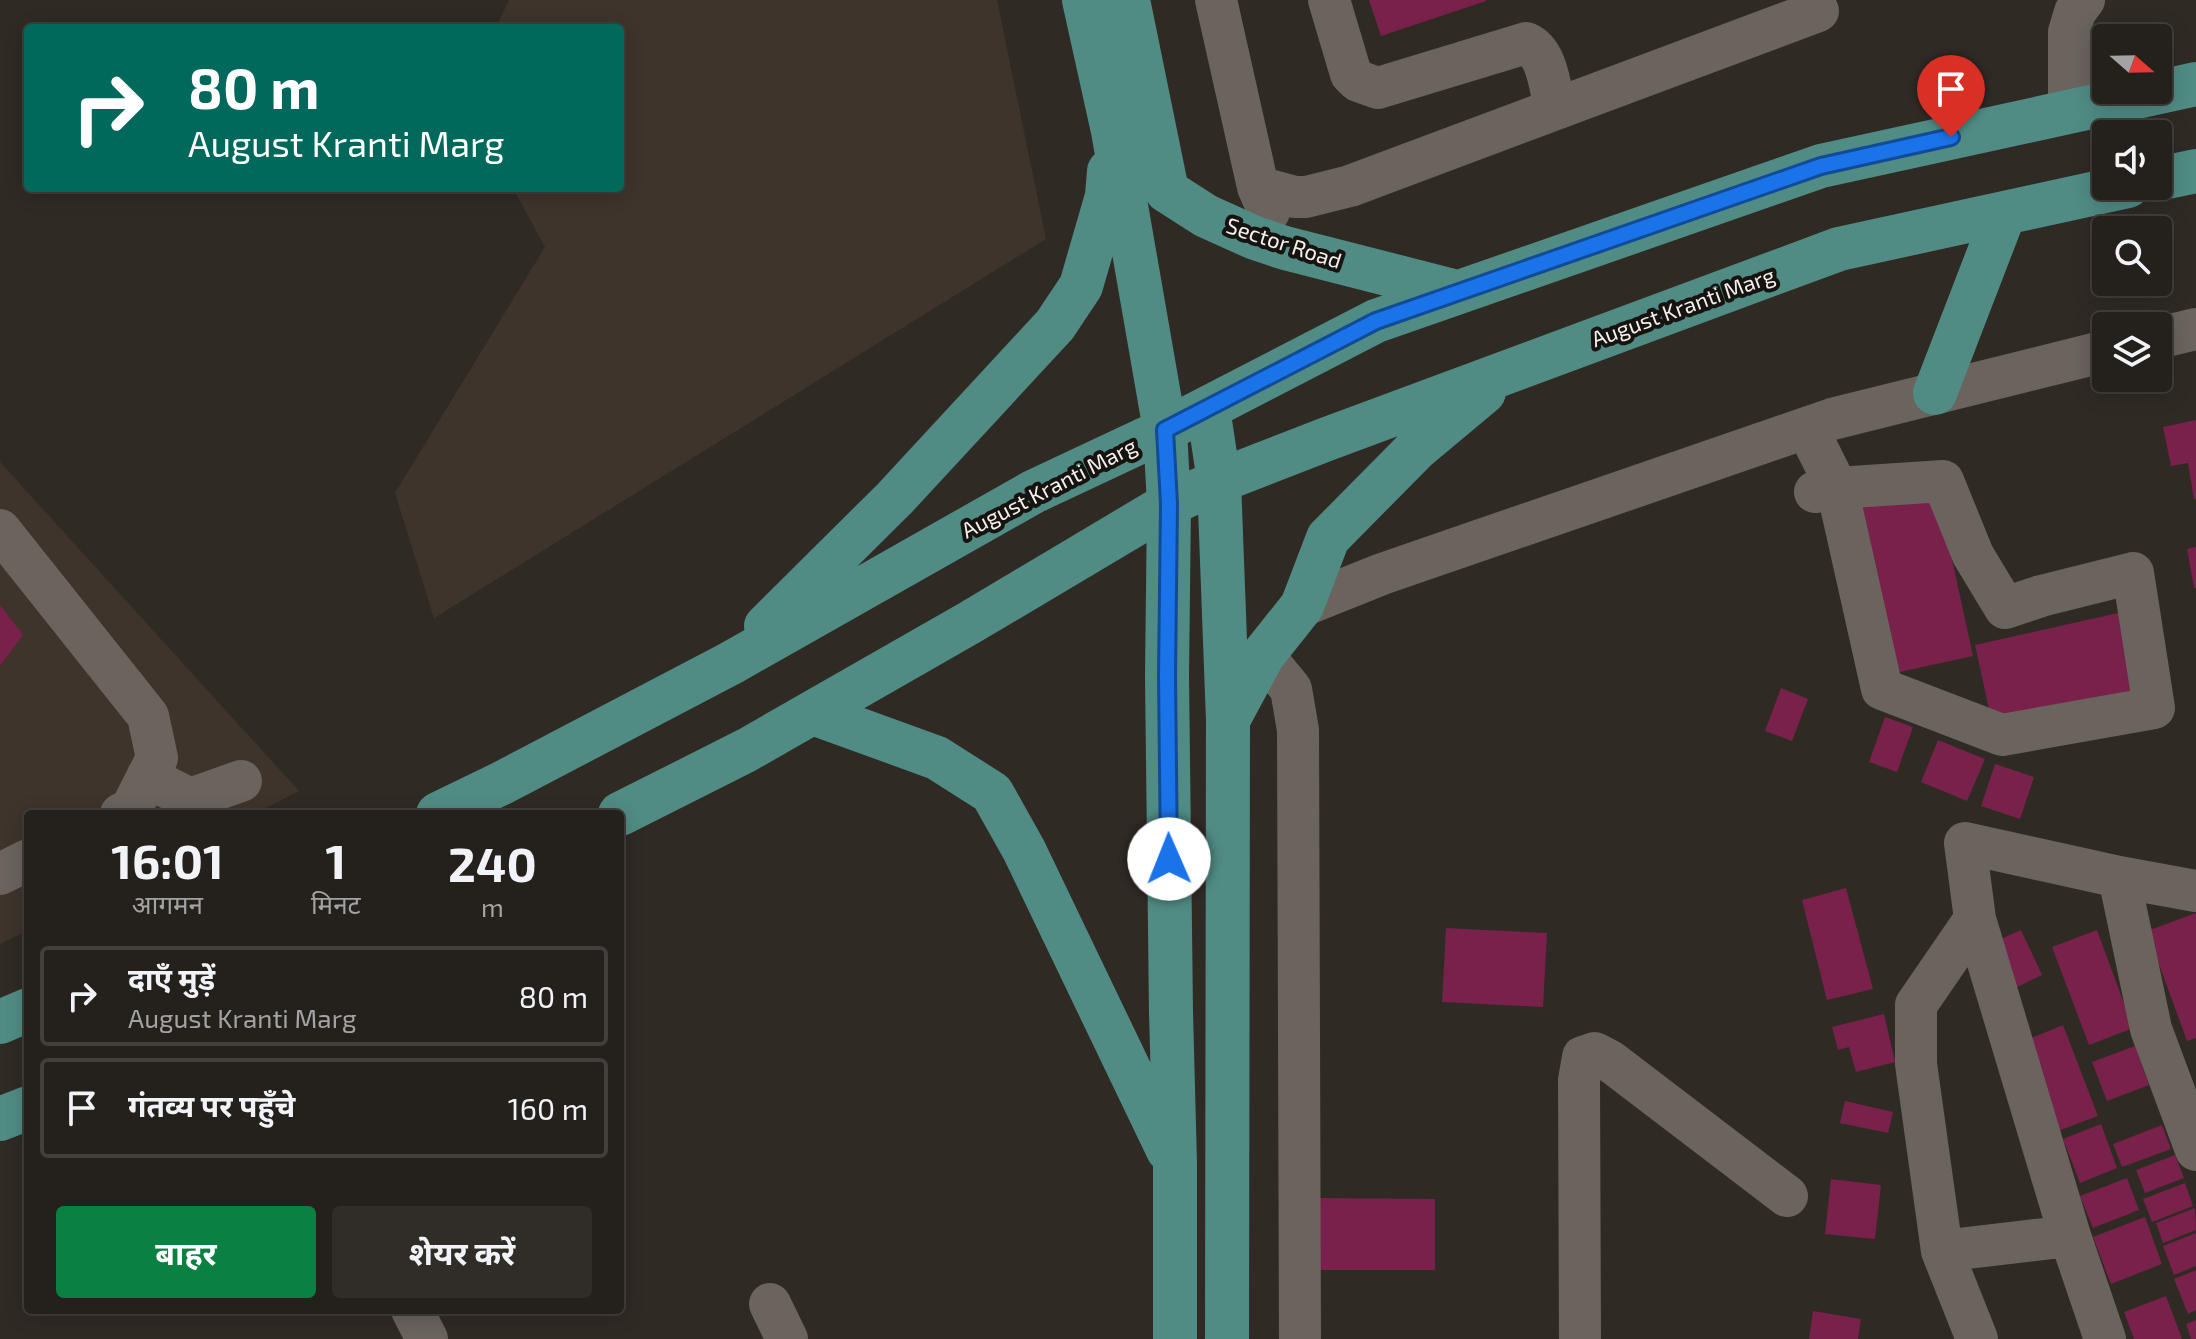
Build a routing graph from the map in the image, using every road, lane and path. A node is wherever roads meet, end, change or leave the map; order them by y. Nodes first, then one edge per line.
1 (1084, 0) edge
2 (1128, 0) edge
3 (1216, 0) edge
4 (1329, 0) edge
5 (2074, 8) edge
6 (1818, 11) dead end
7 (2196, 84) edge
8 (1555, 109) junction
9 (2069, 111) junction
10 (1113, 131) junction
11 (2196, 171) edge
12 (2172, 176) edge
13 (1258, 187) junction
14 (2092, 194) edge
15 (2004, 214) junction
16 (1285, 248) junction
17 (1457, 292) junction
18 (2196, 329) edge
19 (2172, 335) edge
20 (2092, 354) edge
21 (1508, 372) junction
22 (1935, 393) junction
23 (1208, 408) junction
24 (1807, 428) junction
25 (1165, 430) junction
26 (1219, 481) junction
27 (1826, 490) junction
28 (1169, 504) junction
29 (0, 530) edge
30 (1302, 606) junction
31 (1263, 655) junction
32 (731, 663) junction
33 (813, 713) junction
34 (1228, 721) junction
35 (147, 777) junction
36 (241, 781) dead end
37 (129, 810) edge
38 (446, 810) edge
39 (624, 812) edge
40 (24, 862) edge
41 (0, 874) edge
42 (2119, 877) junction
43 (2196, 891) edge
44 (1975, 919) junction
45 (24, 1012) edge
46 (0, 1022) edge
47 (24, 1110) edge
48 (0, 1119) edge
49 (2196, 1150) edge
50 (1175, 1163) junction
51 (1787, 1196) dead end
52 (2070, 1236) junction
53 (1942, 1251) junction
54 (414, 1314) edge
55 (427, 1339) edge
56 (1175, 1339) edge
57 (1227, 1339) edge
58 (1300, 1339) edge
59 (1580, 1339) edge
60 (1977, 1339) edge
61 (2105, 1339) edge

1 - 10 main road
2 - 16 main road, Sector Road
3 - 13 street
4 - 8 street
5 - 9 street
6 - 8 street
7 - 9 main road, August Kranti Marg
8 - 13 street
9 - 17 main road, August Kranti Marg
10 - 25 main road
10 - 32 main road
11 - 12 main road
13 - 16 street
14 - 15 main road, August Kranti Marg
15 - 21 main road, August Kranti Marg
15 - 22 main road
16 - 17 main road, Sector Road
17 - 23 main road, August Kranti Marg
18 - 19 street
20 - 22 street
21 - 26 main road, August Kranti Marg
21 - 30 main road
22 - 24 street
23 - 25 main road, August Kranti Marg
23 - 26 main road
24 - 27 street
24 - 30 street
25 - 28 main road
25 - 32 main road, August Kranti Marg
26 - 28 main road, August Kranti Marg
26 - 34 main road
27 - 27 street
28 - 33 main road, August Kranti Marg
28 - 50 main road
29 - 35 street
30 - 31 main road
31 - 34 main road
31 - 58 street
32 - 38 main road, August Kranti Marg
33 - 39 main road, August Kranti Marg
33 - 50 main road
34 - 57 main road
35 - 36 street
35 - 37 street
40 - 41 street
42 - 43 street
42 - 44 street
42 - 49 street
44 - 52 street
44 - 53 street
45 - 46 main road
47 - 48 main road
50 - 56 main road
51 - 59 street
52 - 53 street
52 - 61 street
53 - 60 street
54 - 55 street

